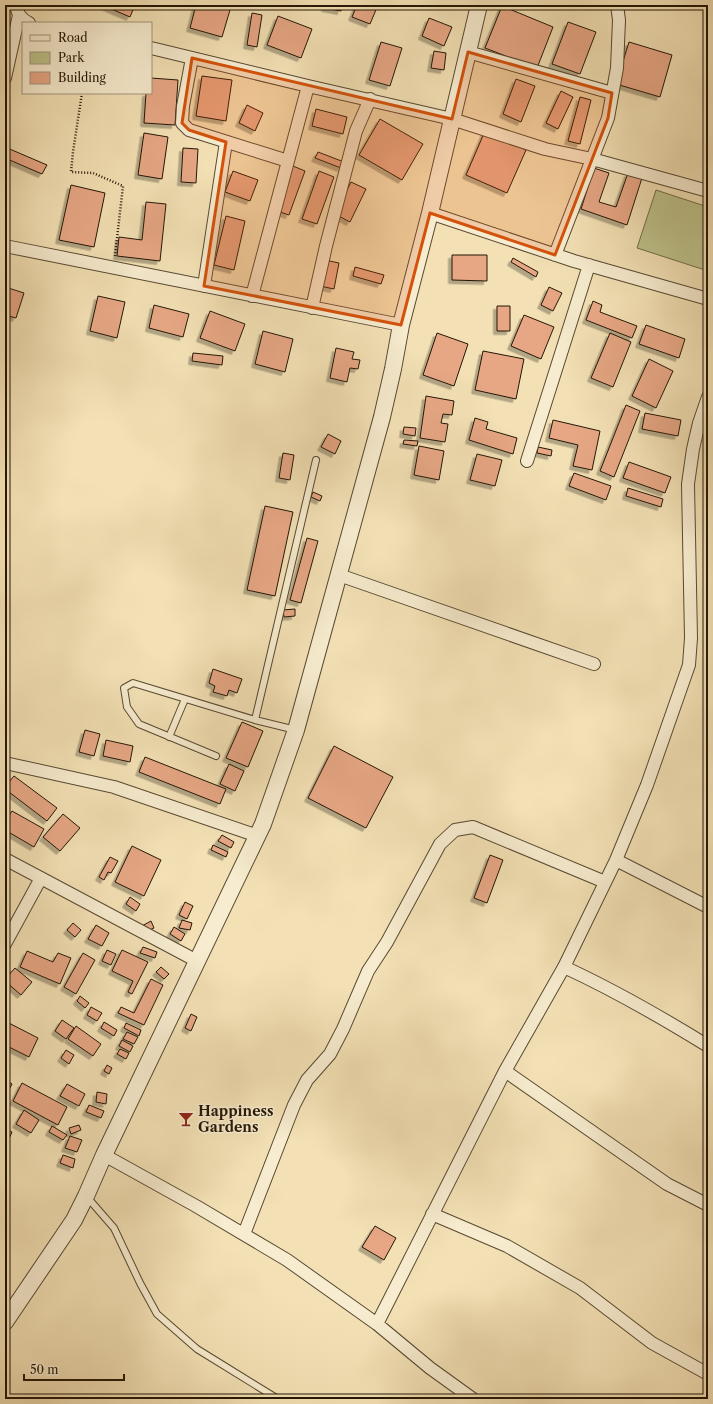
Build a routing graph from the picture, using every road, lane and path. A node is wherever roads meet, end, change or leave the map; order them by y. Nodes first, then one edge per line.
1 (479, 5) edge
2 (617, 5) edge
3 (18, 10) edge
4 (28, 22) edge
5 (152, 48) edge
6 (468, 52) junction
7 (192, 58) junction
8 (5, 78) edge
9 (308, 86) junction
10 (612, 93) junction
11 (82, 94) edge
12 (370, 99) junction
13 (452, 119) junction
14 (226, 142) junction
15 (592, 159) junction
16 (288, 161) junction
17 (708, 191) edge
18 (430, 213) junction
19 (5, 246) edge
20 (555, 254) junction
21 (589, 265) junction
22 (114, 268) junction
23 (204, 286) junction
24 (252, 296) junction
25 (708, 299) edge
26 (312, 308) junction
27 (401, 326) junction
28 (708, 398) edge
29 (316, 460) dead end
30 (528, 461) dead end
31 (339, 575) junction
32 (594, 664) dead end
33 (185, 699) junction
34 (255, 720) junction
35 (296, 730) junction
36 (168, 736) junction
37 (216, 756) dead end
38 (5, 763) edge
39 (258, 836) junction
40 (5, 859) edge
41 (616, 860) junction
42 (41, 878) junction
43 (605, 882) junction
44 (708, 907) edge
45 (5, 944) edge
46 (197, 960) junction
47 (564, 967) junction
48 (708, 1046) edge
49 (505, 1071) junction
50 (104, 1155) junction
51 (86, 1196) junction
52 (708, 1205) edge
53 (432, 1214) junction
54 (244, 1234) junction
55 (5, 1322) edge
56 (376, 1324) junction
57 (708, 1374) edge
58 (278, 1399) edge
59 (473, 1399) edge

1 - 6 street
2 - 10 street
3 - 4 street
3 - 8 street
5 - 7 street
6 - 10 street
6 - 13 street
7 - 9 street
7 - 14 street
9 - 12 street
9 - 16 street
10 - 15 street
11 - 22 path
12 - 13 street
12 - 26 street
13 - 15 street
13 - 18 street
14 - 16 street
14 - 23 street
15 - 17 street
15 - 20 street
16 - 24 street
18 - 20 street
18 - 27 street
19 - 22 street
20 - 21 street
21 - 25 street
21 - 30 street
22 - 23 street
23 - 24 street
24 - 26 street
26 - 27 street
27 - 31 street
28 - 41 street
29 - 34 lane
31 - 32 street
31 - 35 street
33 - 34 lane
33 - 36 lane
33 - 36 lane
34 - 35 lane
35 - 39 street
36 - 37 lane
38 - 39 street
39 - 46 street
40 - 42 street
41 - 43 street
41 - 44 street
42 - 45 street
42 - 46 street
43 - 47 street
43 - 54 street
46 - 50 street
47 - 48 street
47 - 49 street
49 - 52 street
49 - 53 street
50 - 51 street
50 - 54 street
51 - 55 street
51 - 58 lane
53 - 56 street
53 - 57 street
54 - 56 street
56 - 59 street

